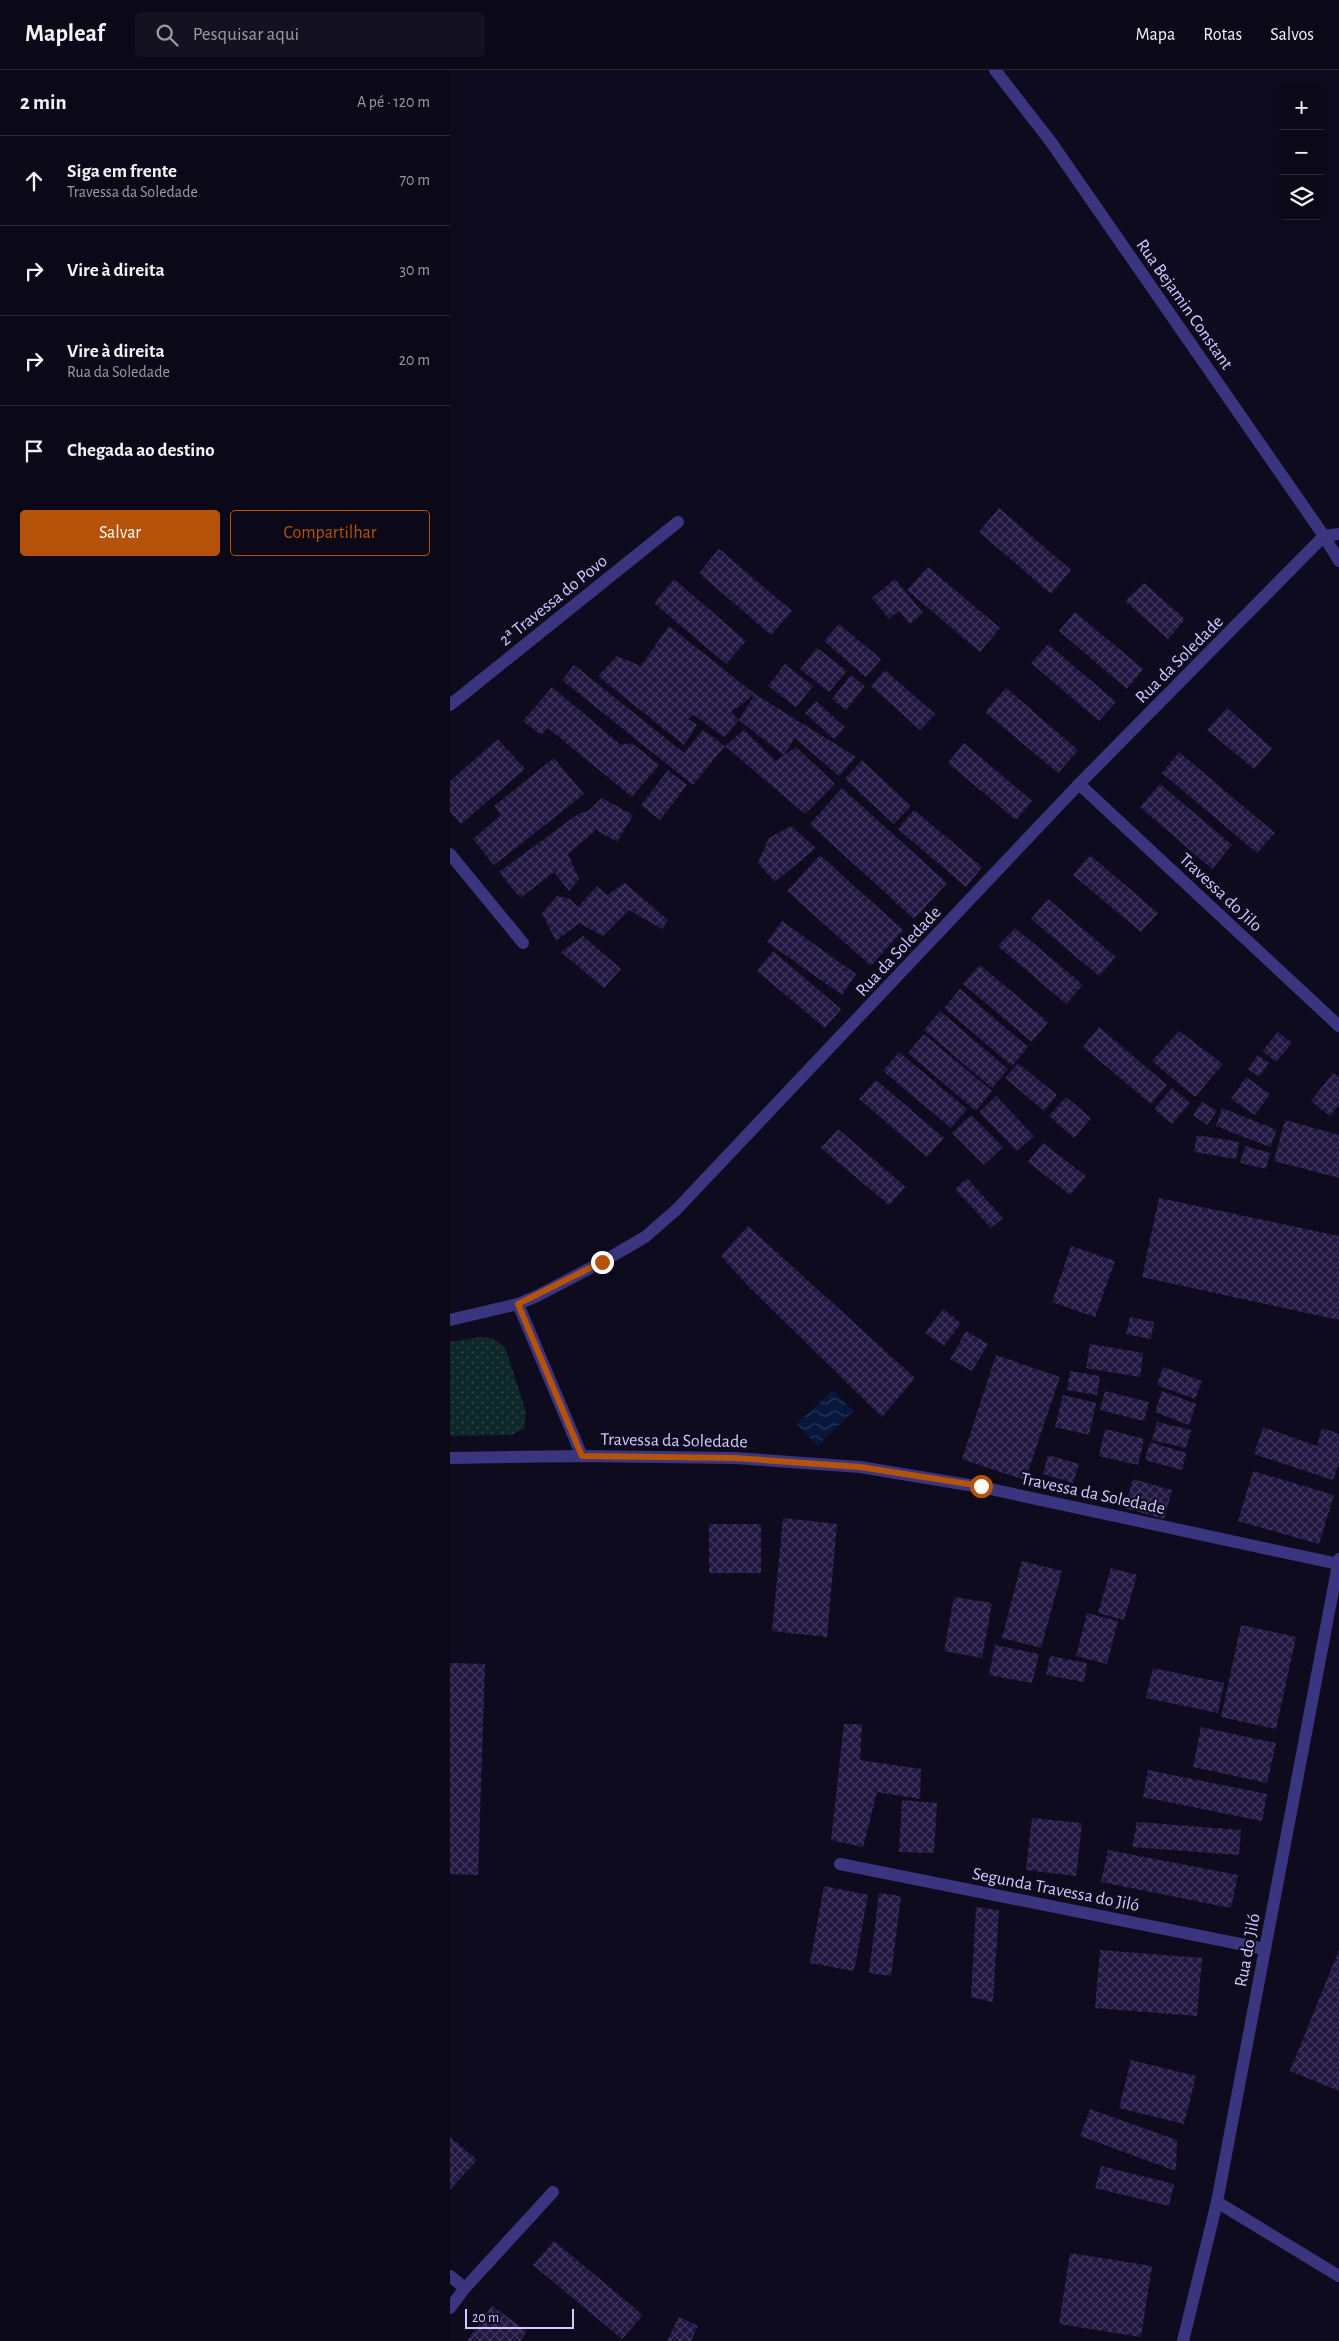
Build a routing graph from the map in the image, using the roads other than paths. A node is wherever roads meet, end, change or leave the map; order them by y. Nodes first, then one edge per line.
1 (995, 70) edge
2 (678, 522) dead end
3 (1339, 534) edge
4 (1324, 536) junction
5 (1339, 562) edge
6 (450, 705) edge
7 (1080, 784) junction
8 (450, 854) edge
9 (523, 942) dead end
10 (1339, 1026) edge
11 (518, 1304) junction
12 (450, 1320) edge
13 (582, 1456) junction
14 (450, 1458) edge
15 (1338, 1562) edge
16 (840, 1864) dead end
17 (1266, 1949) junction
18 (554, 2192) dead end
19 (1218, 2202) junction
20 (450, 2276) edge
21 (1339, 2276) edge
22 (464, 2288) junction
23 (450, 2308) edge
24 (1183, 2341) edge

1 - 4 street, Rua Bejamin Constant
2 - 6 street, 2ª Travessa do Povo
3 - 4 street
4 - 5 street, Rua Bejamin Constant
4 - 7 street, Rua da Soledade
7 - 10 street, Travessa do Jilo
7 - 11 street, Rua da Soledade
8 - 9 street
11 - 12 street, Rua da Soledade
11 - 13 street
13 - 14 street, Travessa da Soledade
13 - 15 street, Travessa da Soledade
15 - 17 street, Rua do Jiló
16 - 17 street, Segunda Travessa do Jiló
17 - 19 street, Rua do Jiló
18 - 22 street
19 - 21 street
19 - 24 street, Rua do Jiló
20 - 22 street
22 - 23 street

